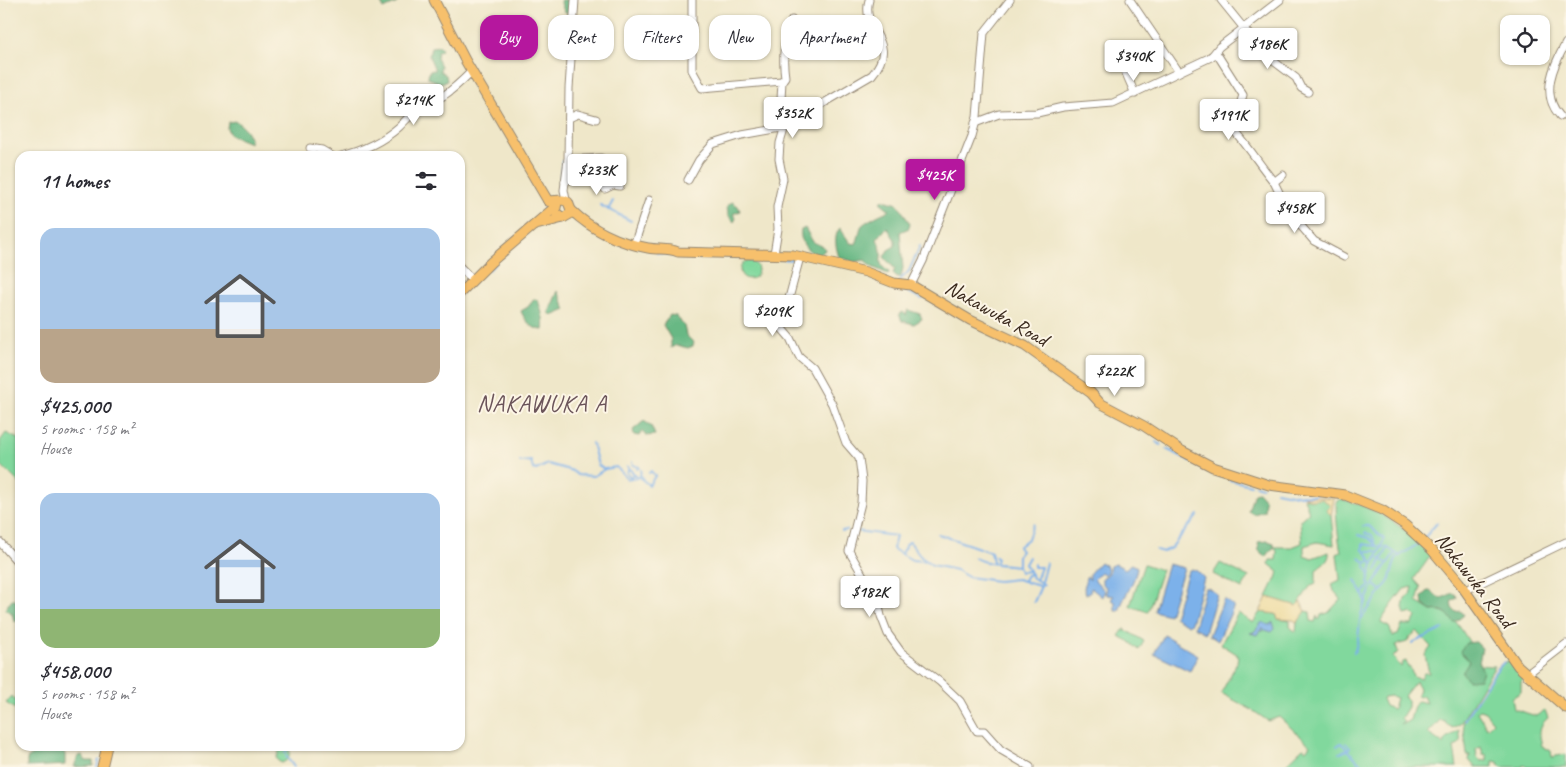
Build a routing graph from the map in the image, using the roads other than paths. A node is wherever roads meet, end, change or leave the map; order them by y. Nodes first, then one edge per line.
1 (434, 0) edge
2 (575, 0) edge
3 (692, 0) edge
4 (869, 0) edge
5 (1010, 0) edge
6 (1130, 0) edge
7 (1221, 0) edge
8 (1280, 0) edge
9 (1244, 29) junction
10 (1566, 43) edge
11 (1211, 56) junction
12 (784, 60) edge
13 (472, 71) junction
14 (1125, 71) dead end
15 (1179, 72) junction
16 (782, 81) junction
17 (1308, 92) dead end
18 (1135, 94) junction
19 (1560, 116) dead end
20 (569, 118) junction
21 (596, 119) dead end
22 (976, 123) junction
23 (785, 126) junction
24 (310, 148) dead end
25 (324, 151) edge
26 (358, 151) edge
27 (568, 160) junction
28 (1283, 175) dead end
29 (599, 176) junction
30 (688, 180) dead end
31 (565, 182) junction
32 (1274, 182) junction
33 (620, 186) dead end
34 (566, 200) junction
35 (650, 200) dead end
36 (548, 201) junction
37 (554, 208) junction
38 (567, 215) junction
39 (533, 226) junction
40 (634, 245) junction
41 (774, 254) junction
42 (800, 256) junction
43 (1344, 257) dead end
44 (465, 272) edge
45 (473, 280) junction
46 (911, 285) junction
47 (465, 288) edge
48 (0, 542) edge
49 (1566, 542) edge
50 (15, 559) edge
51 (1466, 590) junction
52 (1566, 644) edge
53 (1526, 675) junction
54 (1566, 708) edge
55 (106, 751) edge
56 (102, 767) edge
57 (1030, 767) edge

1 - 13 main road
2 - 20 street
3 - 16 street
4 - 23 street
5 - 22 street
6 - 15 street
7 - 9 street
8 - 9 street
9 - 11 street
9 - 17 street
10 - 19 street
11 - 15 street
11 - 32 street
12 - 16 street
13 - 26 street
13 - 36 main road
14 - 18 street
15 - 18 street
16 - 23 street
18 - 22 street
20 - 21 street
20 - 27 street
22 - 46 street
23 - 30 street
23 - 41 street
24 - 25 street
27 - 29 street
27 - 31 street
28 - 32 street
29 - 31 street
29 - 33 street
31 - 34 street
32 - 43 street
34 - 36 main road
34 - 38 main road
35 - 40 street
36 - 37 main road
37 - 38 main road
37 - 39 main road
38 - 39 main road
38 - 40 main road, Nakawuka Road
39 - 45 main road
40 - 41 main road, Nakawuka Road
41 - 42 main road, Nakawuka Road
42 - 46 main road, Nakawuka Road
42 - 57 street
44 - 45 street
45 - 47 main road
46 - 51 main road, Nakawuka Road
48 - 50 street
49 - 51 street
51 - 53 main road, Nakawuka Road
52 - 53 street
53 - 54 main road, Nakawuka Road
55 - 56 main road

